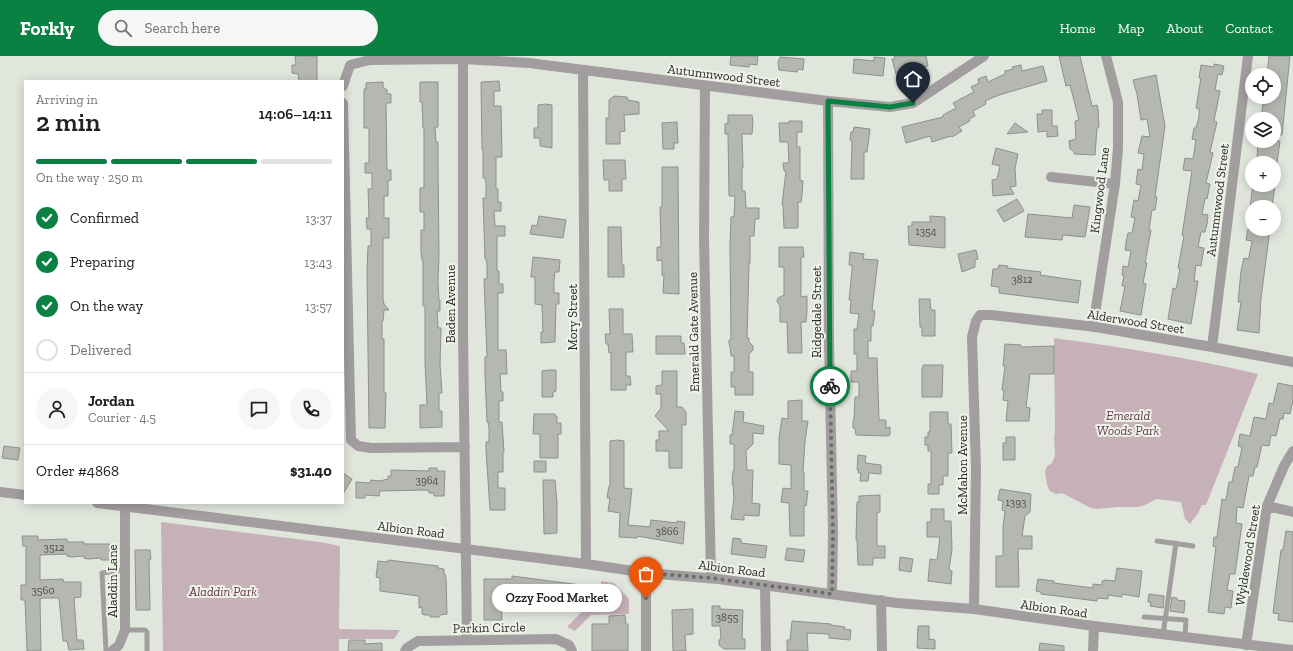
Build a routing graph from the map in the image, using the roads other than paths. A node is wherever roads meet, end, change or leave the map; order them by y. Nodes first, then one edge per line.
1 (984, 56) edge
2 (1106, 56) edge
3 (1248, 56) edge
4 (463, 59) junction
5 (583, 70) junction
6 (344, 83) edge
7 (706, 86) junction
8 (828, 101) junction
9 (344, 144) edge
10 (1052, 178) dead end
11 (1115, 184) junction
12 (976, 321) joint
13 (1093, 327) junction
14 (1212, 346) junction
15 (1293, 362) edge
16 (465, 446) junction
17 (1293, 452) edge
18 (0, 492) edge
19 (24, 495) edge
20 (106, 504) edge
21 (125, 506) junction
22 (1267, 506) junction
23 (1293, 512) edge
24 (1157, 541) dead end
25 (1176, 544) junction
26 (1193, 546) dead end
27 (467, 548) junction
28 (586, 564) junction
29 (125, 570) junction
30 (647, 573) junction
31 (711, 578) junction
32 (765, 585) junction
33 (832, 594) junction
34 (881, 600) junction
35 (974, 609) junction
36 (1144, 617) dead end
37 (1165, 618) junction
38 (1094, 626) junction
39 (125, 630) junction
40 (1163, 635) junction
41 (1185, 637) junction
42 (467, 640) junction
43 (1246, 644) junction
44 (1293, 650) edge
45 (106, 651) edge
46 (112, 651) edge
47 (148, 651) edge
48 (405, 651) edge
49 (572, 651) edge
50 (646, 651) edge
51 (766, 651) edge
52 (882, 651) edge
53 (1093, 651) edge

1 - 8 street, Autumnwood Street
2 - 11 street, Kingwood Lane
3 - 14 street, Autumnwood Street
4 - 5 street, Autumnwood Street
4 - 6 street, Autumnwood Street
4 - 16 street, Baden Avenue
5 - 7 street, Autumnwood Street
5 - 28 street, Mory Street
7 - 8 street, Autumnwood Street
7 - 31 street, Emerald Gate Avenue
8 - 33 street, Ridgedale Street
9 - 16 street
10 - 11 street
11 - 13 street, Kingwood Lane
12 - 13 street, Alderwood Street
12 - 35 street, McMahon Avenue
13 - 14 street, Alderwood Street
14 - 15 street, Alderwood Street
16 - 27 street, Baden Avenue
17 - 22 street, Wyldewood Street
18 - 19 street
20 - 21 street, Albion Road
21 - 27 street, Albion Road
21 - 29 street, Aladdin Lane
22 - 23 street
22 - 43 street, Wyldewood Street
24 - 25 lane
25 - 26 lane
25 - 37 lane
27 - 28 street, Albion Road
27 - 42 street, Baden Avenue
28 - 30 street, Albion Road
29 - 39 street, Aladdin Lane
29 - 45 lane
30 - 31 street, Albion Road
30 - 50 street
31 - 32 street, Albion Road
32 - 33 street, Albion Road
32 - 51 street
33 - 34 street, Albion Road
34 - 35 street, Albion Road
34 - 52 street
35 - 38 street, Albion Road
36 - 37 lane
37 - 40 lane
37 - 41 lane
38 - 40 street, Albion Road
38 - 53 street
39 - 46 street, Aladdin Lane
39 - 47 lane
40 - 41 street, Albion Road
41 - 43 street, Albion Road
42 - 48 street, Parkin Circle
42 - 49 street, Parkin Circle
43 - 44 street, Albion Road

